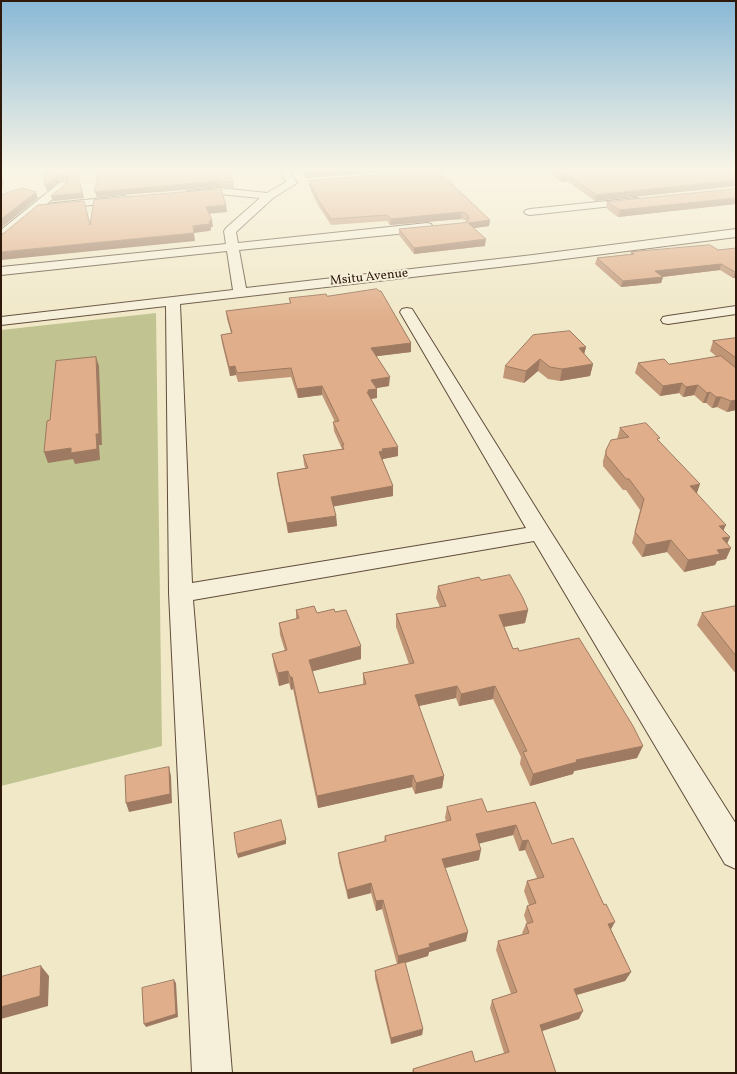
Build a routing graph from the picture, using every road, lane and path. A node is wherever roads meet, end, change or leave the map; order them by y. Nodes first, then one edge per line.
1 (21, 220) edge
2 (242, 220) edge
3 (437, 226) edge
4 (736, 233) edge
5 (1, 236) edge
6 (233, 246) junction
7 (1, 271) edge
8 (240, 292) junction
9 (173, 301) junction
10 (736, 310) edge
11 (407, 312) dead end
12 (668, 320) dead end
13 (1, 321) edge
14 (540, 533) junction
15 (180, 593) junction
16 (736, 853) edge
17 (212, 1073) edge

1 - 5 street
2 - 6 street
3 - 6 street
4 - 8 street, Msitu Avenue
6 - 7 street
6 - 8 street
8 - 9 street, Msitu Avenue
9 - 13 street, Msitu Avenue
9 - 15 street
10 - 12 street
11 - 14 street
14 - 15 street
14 - 16 street
15 - 17 street

